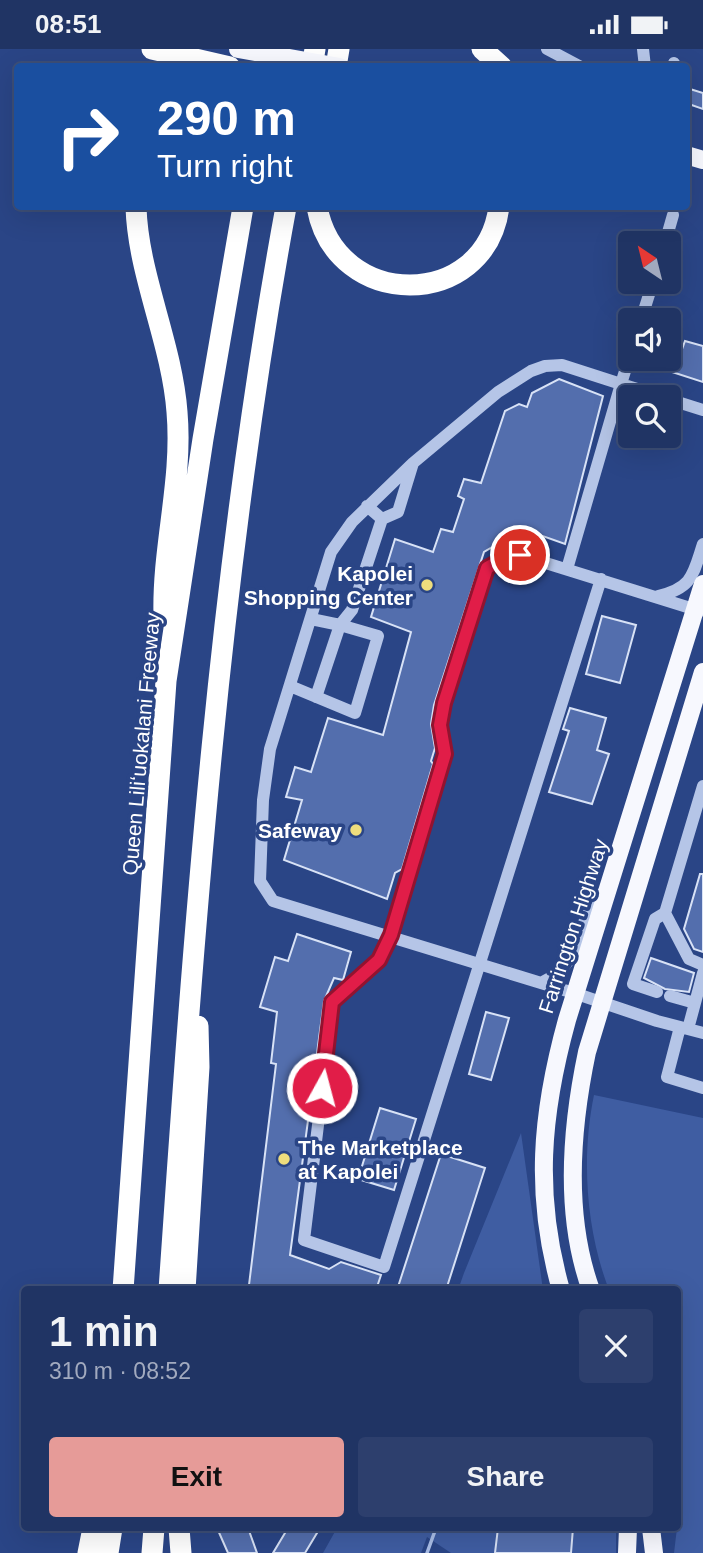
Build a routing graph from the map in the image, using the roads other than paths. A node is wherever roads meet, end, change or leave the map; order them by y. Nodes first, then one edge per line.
1 (238, 49) edge
2 (482, 49) edge
3 (547, 49) edge
4 (161, 56) edge
5 (212, 63) edge
6 (316, 63) edge
7 (498, 63) edge
8 (573, 63) edge
9 (136, 210) edge
10 (242, 210) edge
11 (286, 210) edge
12 (318, 210) edge
13 (498, 210) edge
14 (673, 215) dead end
15 (668, 231) edge
16 (625, 371) edge
17 (621, 384) junction
18 (624, 385) edge
19 (681, 403) edge
20 (703, 410) edge
21 (413, 463) junction
22 (367, 506) junction
23 (382, 519) junction
24 (703, 544) edge
25 (567, 569) junction
26 (601, 579) junction
27 (703, 584) edge
28 (658, 596) junction
29 (699, 610) edge
30 (310, 618) junction
31 (340, 625) junction
32 (703, 673) edge
33 (166, 681) junction
34 (290, 686) junction
35 (316, 697) junction
36 (703, 786) edge
37 (610, 887) junction
38 (665, 913) junction
39 (197, 921) junction
40 (391, 935) junction
41 (479, 964) junction
42 (703, 965) edge
43 (703, 973) edge
44 (541, 983) junction
45 (577, 994) junction
46 (603, 1002) junction
47 (695, 1003) junction
48 (684, 1028) junction
49 (703, 1033) edge
50 (140, 1062) junction
51 (703, 1088) edge
52 (111, 1286) edge
53 (123, 1286) edge
54 (169, 1286) edge
55 (185, 1286) edge
56 (560, 1286) edge
57 (590, 1286) edge
58 (92, 1531) edge
59 (112, 1531) edge
60 (154, 1531) edge
61 (179, 1531) edge
62 (628, 1531) edge
63 (651, 1531) edge
64 (88, 1553) edge
65 (110, 1553) edge
66 (152, 1553) edge
67 (181, 1553) edge
68 (627, 1553) edge
69 (654, 1553) edge

1 - 6 main road, bridge
2 - 7 highway
3 - 8 street
4 - 5 highway
9 - 33 highway
10 - 33 highway, Queen Liliʻuokalani Freeway
11 - 39 highway
12 - 13 highway
14 - 15 street
16 - 17 street
17 - 18 street
17 - 21 street
17 - 25 street
19 - 20 street
21 - 22 street
21 - 23 street
22 - 23 street
22 - 30 street
23 - 31 street
24 - 28 street
25 - 26 street
25 - 40 street
26 - 28 street
26 - 41 street
27 - 29 main road, Farrington Highway
28 - 29 street
29 - 37 main road, Farrington Highway
30 - 31 street
30 - 34 street
31 - 35 street
31 - 35 street
32 - 46 main road
33 - 50 highway, Queen Liliʻuokalani Freeway
34 - 35 street
34 - 40 street
36 - 38 street
37 - 44 street
37 - 45 main road, Farrington Highway
38 - 42 street
38 - 47 street
39 - 54 highway
39 - 55 highway
40 - 41 street
40 - 41 street
41 - 44 street
43 - 47 street
44 - 45 street
45 - 46 street
45 - 56 main road, Farrington Highway
46 - 48 street
46 - 57 main road
47 - 48 street
48 - 49 street
48 - 51 street
50 - 52 highway
50 - 53 highway, Queen Liliʻuokalani Freeway
58 - 64 highway
59 - 65 highway
60 - 66 highway
61 - 67 highway
62 - 68 main road
63 - 69 main road

